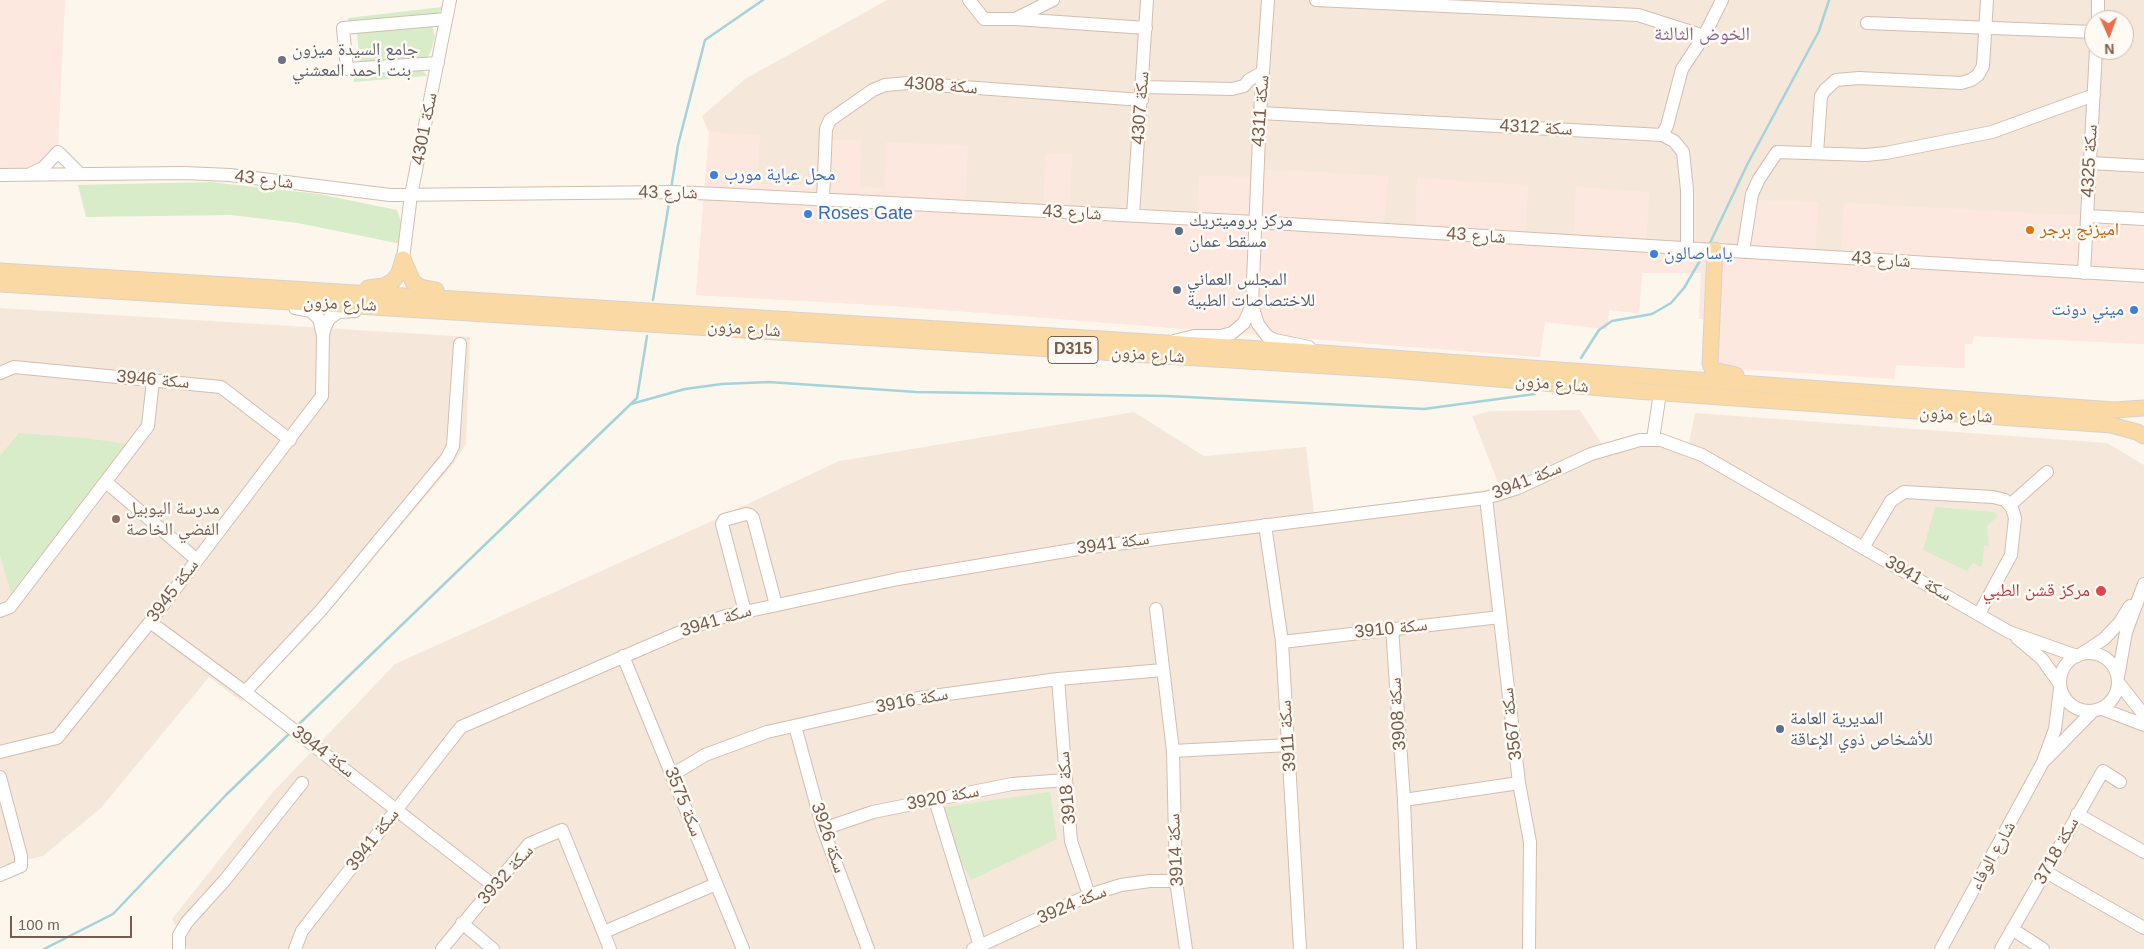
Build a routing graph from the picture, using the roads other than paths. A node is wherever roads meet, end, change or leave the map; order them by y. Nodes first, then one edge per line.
1 (450, 0) edge
2 (969, 0) edge
3 (1053, 0) edge
4 (1147, 0) edge
5 (1268, 0) edge
6 (1316, 0) edge
7 (1722, 0) edge
8 (1987, 0) edge
9 (446, 19) junction
10 (1016, 19) junction
11 (1867, 23) dead end
12 (1986, 27) junction
13 (1146, 28) junction
14 (2084, 32) edge
15 (1704, 36) junction
16 (2096, 60) edge
17 (438, 63) junction
18 (1263, 72) junction
19 (1142, 94) junction
20 (2094, 95) junction
21 (1260, 113) junction
22 (1662, 135) junction
23 (1816, 153) junction
24 (2090, 163) junction
25 (2144, 166) edge
26 (30, 174) junction
27 (80, 174) junction
28 (0, 175) edge
29 (411, 195) junction
30 (823, 199) junction
31 (1133, 216) junction
32 (2088, 216) junction
33 (2144, 219) edge
34 (1255, 222) junction
35 (1687, 249) junction
36 (1714, 250) junction
37 (1743, 252) junction
38 (403, 259) junction
39 (0, 263) edge
40 (0, 271) edge
41 (2084, 273) junction
42 (52, 274) junction
43 (2144, 276) edge
44 (0, 284) edge
45 (344, 292) junction
46 (246, 299) junction
47 (509, 302) junction
48 (1252, 305) junction
49 (388, 307) junction
50 (323, 335) junction
51 (1169, 343) junction
52 (460, 344) dead end
53 (1320, 353) junction
54 (0, 373) edge
55 (153, 380) junction
56 (1854, 391) junction
57 (1660, 393) junction
58 (2144, 408) edge
59 (2144, 436) edge
60 (1653, 439) junction
61 (290, 440) junction
62 (2047, 472) dead end
63 (106, 482) junction
64 (1486, 498) junction
65 (2010, 505) junction
66 (1266, 524) junction
67 (1863, 548) junction
68 (197, 560) junction
69 (2143, 585) edge
70 (776, 605) junction
71 (1156, 609) dead end
72 (0, 611) edge
73 (745, 612) junction
74 (1979, 614) junction
75 (1500, 617) junction
76 (150, 622) junction
77 (1392, 628) junction
78 (2009, 632) junction
79 (1282, 642) junction
80 (2079, 655) junction
81 (623, 656) junction
82 (1163, 670) junction
83 (1058, 679) junction
84 (2118, 679) junction
85 (2060, 686) junction
86 (245, 692) junction
87 (2097, 710) junction
88 (2144, 715) edge
89 (2144, 725) edge
90 (795, 726) junction
91 (1289, 745) junction
92 (1173, 751) junction
93 (0, 752) edge
94 (2043, 762) junction
95 (672, 775) junction
96 (0, 777) edge
97 (1066, 780) junction
98 (2120, 782) dead end
99 (302, 783) dead end
100 (1519, 783) junction
101 (935, 800) junction
102 (1404, 800) junction
103 (397, 809) junction
104 (2077, 814) junction
105 (823, 829) junction
106 (2144, 852) edge
107 (2046, 872) junction
108 (0, 875) edge
109 (1176, 881) junction
110 (716, 884) junction
111 (494, 886) junction
112 (1089, 895) junction
113 (462, 923) junction
114 (2144, 928) edge
115 (2012, 929) junction
116 (604, 932) junction
117 (976, 948) edge
118 (179, 949) edge
119 (295, 949) edge
120 (442, 949) edge
121 (493, 949) edge
122 (610, 949) edge
123 (743, 949) edge
124 (868, 949) edge
125 (1186, 949) edge
126 (1300, 949) edge
127 (1410, 949) edge
128 (1529, 949) edge
129 (1941, 949) edge
130 (2001, 949) edge
131 (2043, 949) edge

1 - 9 street, سكة 4301
2 - 10 street
3 - 10 street
4 - 13 street, سكة 4307
5 - 18 street, سكة 4311
6 - 15 street
7 - 15 street
8 - 12 street
9 - 17 street, سكة 4301
9 - 17 street
10 - 13 street
11 - 12 street
12 - 14 street
12 - 23 street
13 - 19 street, سكة 4307
15 - 22 street
16 - 20 street, سكة 4325
17 - 29 street, سكة 4301
18 - 19 street
18 - 21 street, سكة 4311
19 - 30 street, سكة 4308
19 - 31 street, سكة 4307
20 - 23 street
20 - 24 street, سكة 4325
21 - 22 street, سكة 4312
21 - 34 street, سكة 4311
22 - 35 street
23 - 37 street
24 - 25 street
24 - 32 street, سكة 4325
26 - 27 street, شارع 43
26 - 27 street
26 - 28 street, شارع 43
27 - 29 street, شارع 43
29 - 30 street, شارع 43
29 - 38 street, سكة 4301
30 - 31 street, شارع 43
31 - 34 street, شارع 43
32 - 33 street
32 - 41 street, سكة 4325
34 - 35 street, شارع 43
34 - 48 street, سكة 4311
35 - 36 street, شارع 43
36 - 37 street, شارع 43
36 - 56 main road
37 - 41 street, شارع 43
38 - 45 main road
38 - 47 main road
39 - 42 main road
40 - 42 main road, شارع مزون / D315
41 - 43 street, شارع 43
42 - 45 main road, شارع مزون / D315
44 - 46 main road, شارع مزون / D315
45 - 47 main road, شارع مزون / D315
46 - 49 main road, شارع مزون / D315
46 - 50 street
47 - 51 main road, شارع مزون / D315
48 - 51 street
48 - 53 street
49 - 50 street
49 - 57 main road, شارع مزون / D315
50 - 61 street, سكة 3945
51 - 53 main road, شارع مزون / D315
52 - 86 street
53 - 56 main road, شارع مزون / D315
54 - 55 street, سكة 3946
55 - 61 street, سكة 3946
55 - 63 street
56 - 58 main road, شارع مزون / D315
57 - 59 main road, شارع مزون / D315
57 - 60 street
60 - 64 street, سكة 3941
60 - 67 street, سكة 3941
61 - 68 street, سكة 3945
62 - 65 street
63 - 68 street
63 - 72 street
64 - 66 street, سكة 3941
64 - 75 street, سكة 3567
65 - 67 street
65 - 74 street
66 - 70 street, سكة 3941
66 - 79 street, سكة 3911
67 - 74 street, سكة 3941
68 - 76 street, سكة 3945
69 - 80 street
69 - 84 street
70 - 73 street, سكة 3941
70 - 73 street
71 - 82 street, سكة 3914
73 - 81 street, سكة 3941
74 - 78 street, سكة 3941
75 - 77 street, سكة 3910
75 - 100 street, سكة 3567
76 - 86 street, سكة 3944
76 - 93 street, سكة 3945
77 - 79 street, سكة 3910
77 - 102 street, سكة 3908
78 - 80 street, سكة 3941
78 - 85 street, سكة 3941
79 - 91 street, سكة 3911
80 - 84 street
80 - 85 street
81 - 95 street, سكة 3575
81 - 103 street, سكة 3941
82 - 83 street, سكة 3916
82 - 92 street, سكة 3914
83 - 90 street, سكة 3916
83 - 97 street, سكة 3918
84 - 87 street
84 - 88 street
85 - 87 street
85 - 94 street
86 - 103 street, سكة 3944
87 - 89 street
87 - 94 street
90 - 95 street, سكة 3916
90 - 105 street, سكة 3926
91 - 92 street
91 - 126 street, سكة 3911
92 - 109 street, سكة 3914
94 - 129 street, شارع الوفاء
95 - 110 street, سكة 3575
96 - 108 street
97 - 101 street, سكة 3920
97 - 112 street, سكة 3918
98 - 104 street, سكة 3718
99 - 118 street
100 - 102 street
100 - 128 street, سكة 3567
101 - 105 street, سكة 3920
101 - 117 street
102 - 127 street, سكة 3908
103 - 111 street, سكة 3944
103 - 119 street, سكة 3941
104 - 106 street
104 - 107 street, سكة 3718
105 - 124 street, سكة 3926
107 - 114 street
107 - 115 street, سكة 3718
109 - 112 street, سكة 3924
109 - 125 street, سكة 3914
110 - 116 street
110 - 123 street, سكة 3575
111 - 113 street, سكة 3932
111 - 116 street, سكة 3932
112 - 117 street, سكة 3924
113 - 120 street, سكة 3932
113 - 121 street
115 - 130 street, سكة 3718
115 - 131 street
116 - 122 street, سكة 3932

